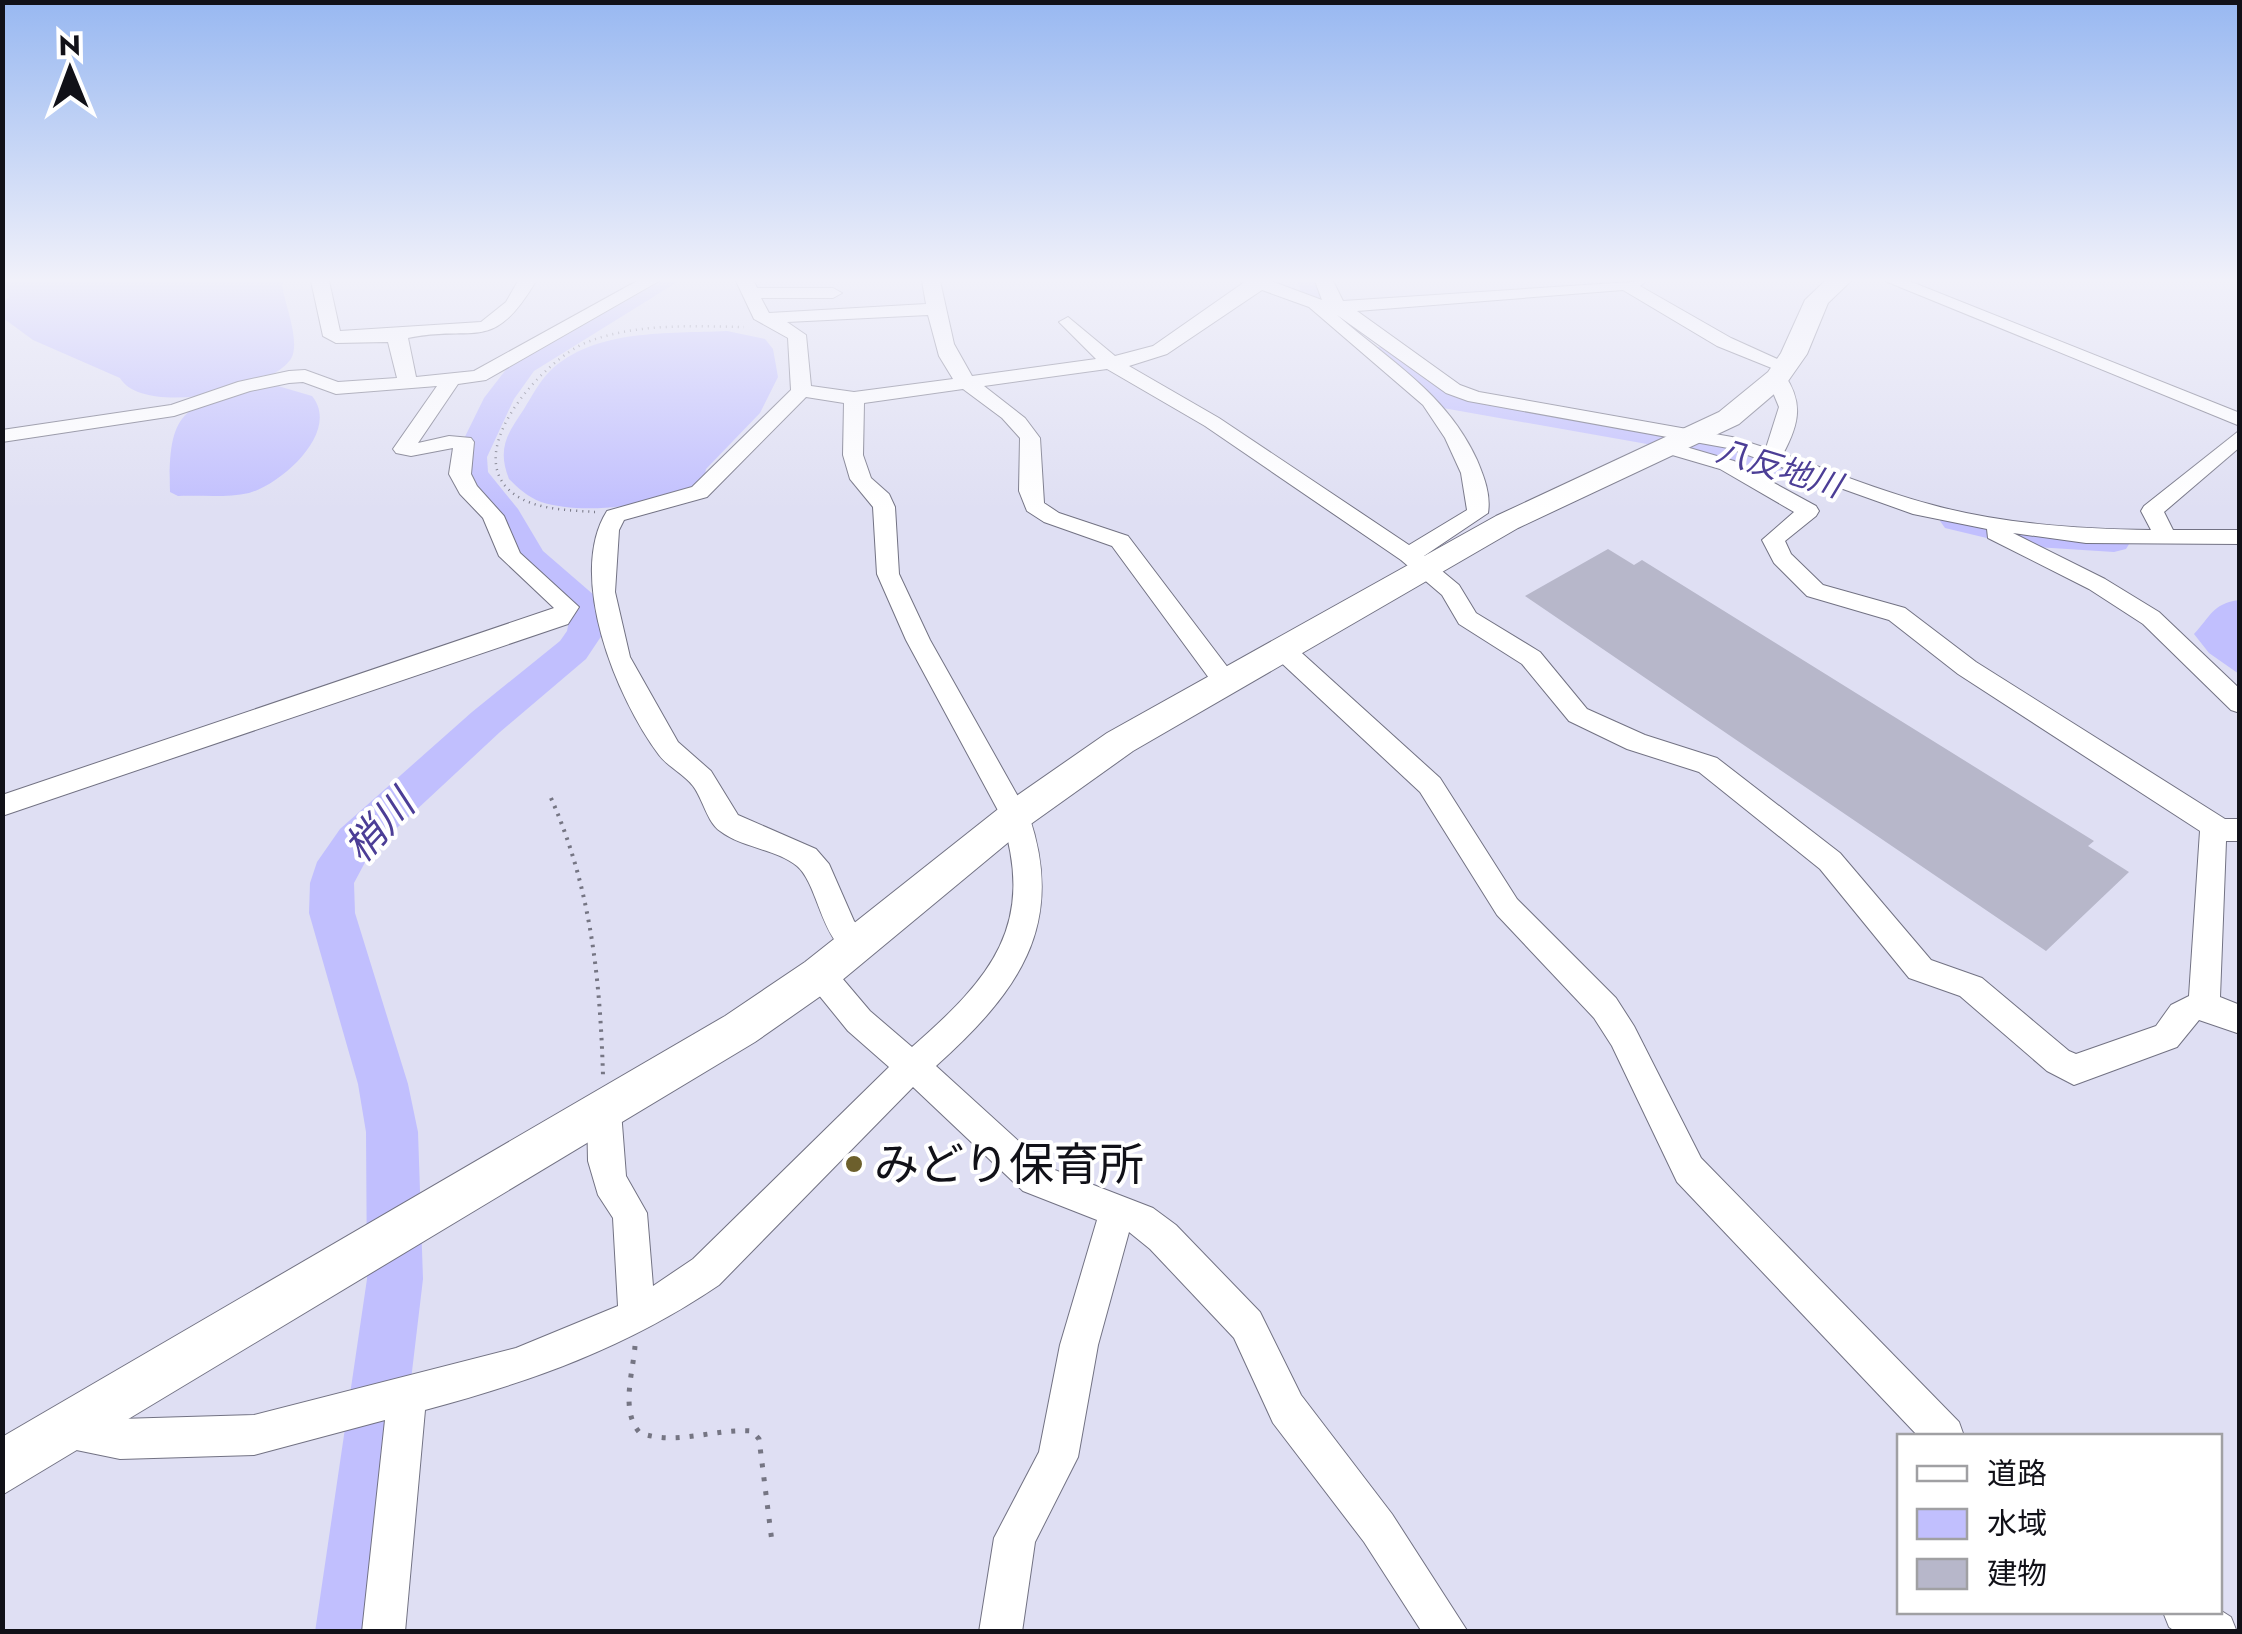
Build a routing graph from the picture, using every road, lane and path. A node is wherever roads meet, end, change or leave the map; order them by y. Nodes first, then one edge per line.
1 (402, 357) edge
2 (516, 357) edge
3 (561, 357) edge
4 (801, 357) edge
5 (951, 357) edge
6 (1104, 357) edge
7 (1132, 357) edge
8 (1378, 357) edge
9 (1409, 357) edge
10 (1753, 357) edge
11 (1789, 357) edge
12 (2084, 357) edge
13 (1110, 363) junction
14 (1782, 372) junction
15 (452, 380) junction
16 (408, 384) junction
17 (970, 384) junction
18 (801, 391) junction
19 (854, 398) junction
20 (2240, 420) edge
21 (2, 436) edge
22 (2240, 436) edge
23 (1682, 442) junction
24 (1772, 456) junction
25 (620, 514) junction
26 (1967, 520) junction
27 (2165, 535) junction
28 (2240, 537) edge
29 (1417, 561) junction
30 (1284, 651) junction
31 (1226, 683) junction
32 (2240, 704) edge
33 (551, 798) dead end
34 (2, 806) edge
35 (1015, 816) junction
36 (2230, 830) edge
37 (858, 943) junction
38 (820, 974) junction
39 (2204, 1005) junction
40 (2240, 1020) edge
41 (912, 1070) junction
42 (604, 1111) junction
43 (1116, 1211) junction
44 (637, 1316) junction
45 (387, 1403) junction
46 (66, 1431) junction
47 (1943, 1434) edge
48 (2, 1468) edge
49 (772, 1542) dead end
50 (2187, 1614) edge
51 (382, 1632) edge
52 (1000, 1632) edge
53 (1448, 1632) edge
54 (2216, 1632) edge

1 - 16 street
2 - 15 street
3 - 25 path
4 - 18 street
5 - 17 street
6 - 13 street
7 - 13 street
8 - 29 street
9 - 23 street
10 - 14 street
11 - 14 street
12 - 20 street
13 - 17 street
13 - 29 street
14 - 23 street
14 - 24 street
15 - 16 street
15 - 34 street
16 - 21 street
17 - 19 street
17 - 31 street
18 - 19 street
18 - 25 street
19 - 35 street
22 - 27 street
23 - 24 street
23 - 29 street
23 - 36 street
24 - 26 street
25 - 37 street
26 - 27 street
26 - 32 street
27 - 28 street
29 - 30 street
29 - 39 street
30 - 31 street
30 - 47 street
31 - 35 street
33 - 42 path
35 - 37 street
35 - 41 street
36 - 39 street
37 - 38 street
38 - 41 street
38 - 42 street
39 - 40 street
41 - 43 street
41 - 44 street
42 - 44 street
42 - 46 street
43 - 52 street
43 - 53 street
44 - 45 street
44 - 49 path
45 - 46 street
45 - 51 street
46 - 48 street
50 - 54 street

